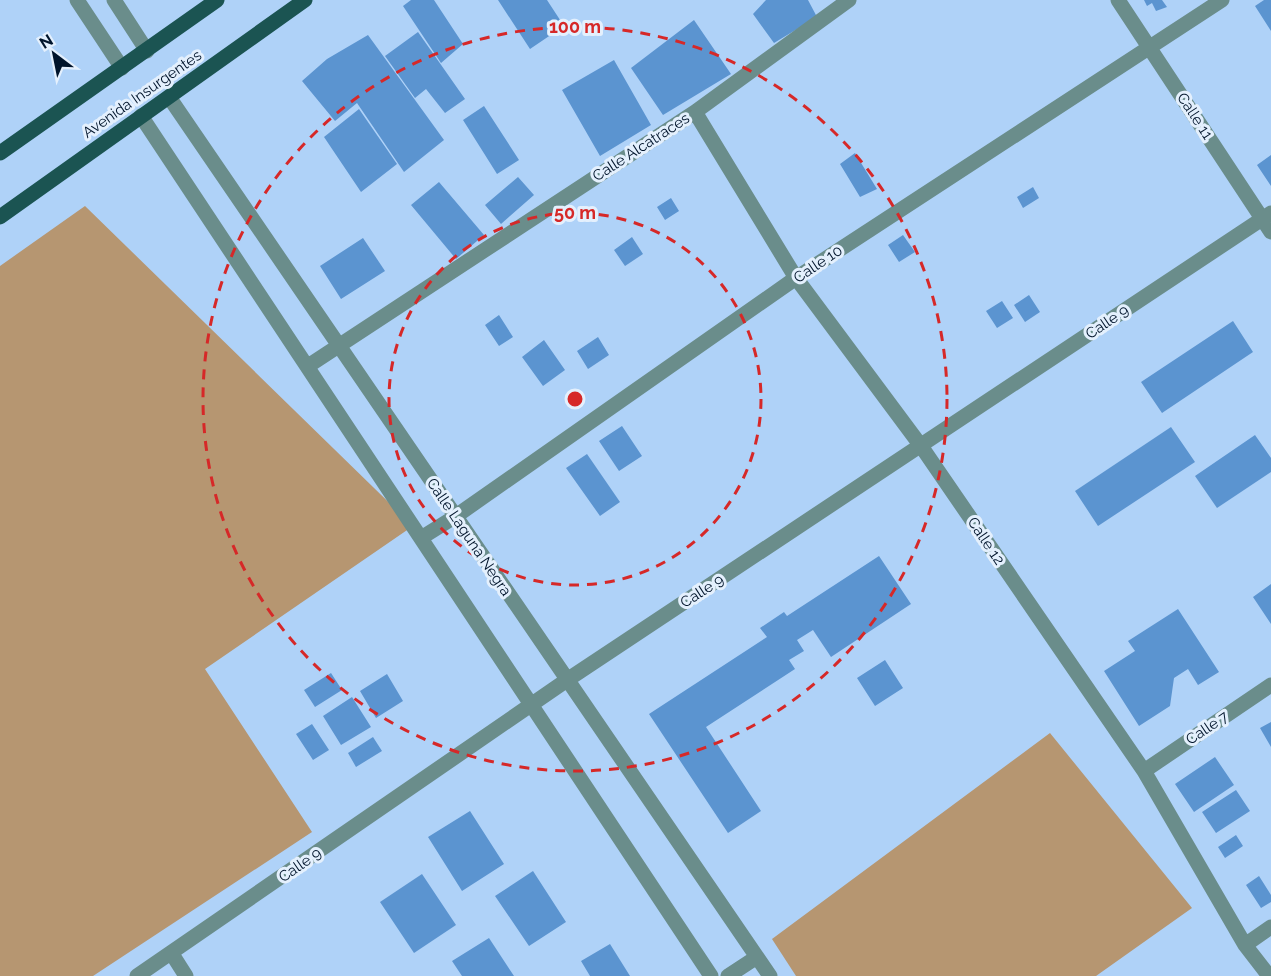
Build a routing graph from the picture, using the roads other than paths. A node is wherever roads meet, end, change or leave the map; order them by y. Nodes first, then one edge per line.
1 (77, 0) edge
2 (114, 0) edge
3 (217, 0) edge
4 (305, 0) edge
5 (1118, 0) edge
6 (1222, 0) edge
7 (847, 1) edge
8 (1149, 46) junction
9 (147, 51) junction
10 (122, 68) junction
11 (169, 97) junction
12 (695, 112) junction
13 (141, 116) junction
14 (0, 153) edge
15 (1267, 216) edge
16 (0, 217) edge
17 (1271, 232) edge
18 (796, 278) junction
19 (338, 345) junction
20 (308, 366) junction
21 (921, 446) junction
22 (456, 516) junction
23 (421, 538) junction
24 (567, 680) junction
25 (1271, 685) edge
26 (532, 705) junction
27 (1144, 771) junction
28 (1271, 927) edge
29 (1245, 945) junction
30 (172, 954) junction
31 (757, 957) junction
32 (137, 976) edge
33 (186, 976) edge
34 (711, 976) edge
35 (728, 976) edge
36 (770, 976) edge
37 (1269, 976) edge

1 - 10 street
2 - 9 street
3 - 9 main road
4 - 11 main road, Avenida Insurgentes
5 - 8 street, Calle 11
6 - 8 street, Calle 10
7 - 12 street, Calle Alcatraces
8 - 15 street, Calle 11
8 - 18 street, Calle 10
9 - 10 main road
10 - 14 main road
11 - 13 main road, Avenida Insurgentes
11 - 19 street, Calle Laguna Negra
12 - 18 street, Calle 12
12 - 19 street, Calle Alcatraces
13 - 16 main road, Avenida Insurgentes
13 - 20 street
15 - 17 street, Calle 11
15 - 21 street, Calle 9
18 - 21 street, Calle 12
18 - 22 street, Calle 10
19 - 20 street, Calle Alcatraces
19 - 22 street, Calle Laguna Negra
20 - 23 street
21 - 24 street, Calle 9
21 - 27 street, Calle 12
22 - 23 street, Calle 10
22 - 24 street, Calle Laguna Negra
23 - 26 street
24 - 26 street, Calle 9
24 - 31 street, Calle Laguna Negra
25 - 27 street, Calle 7
26 - 30 street, Calle 9
26 - 34 street
27 - 29 street, Calle 12
28 - 29 street
29 - 37 street, Calle 12
30 - 32 street, Calle 9
30 - 33 street
31 - 35 street
31 - 36 street, Calle Laguna Negra

